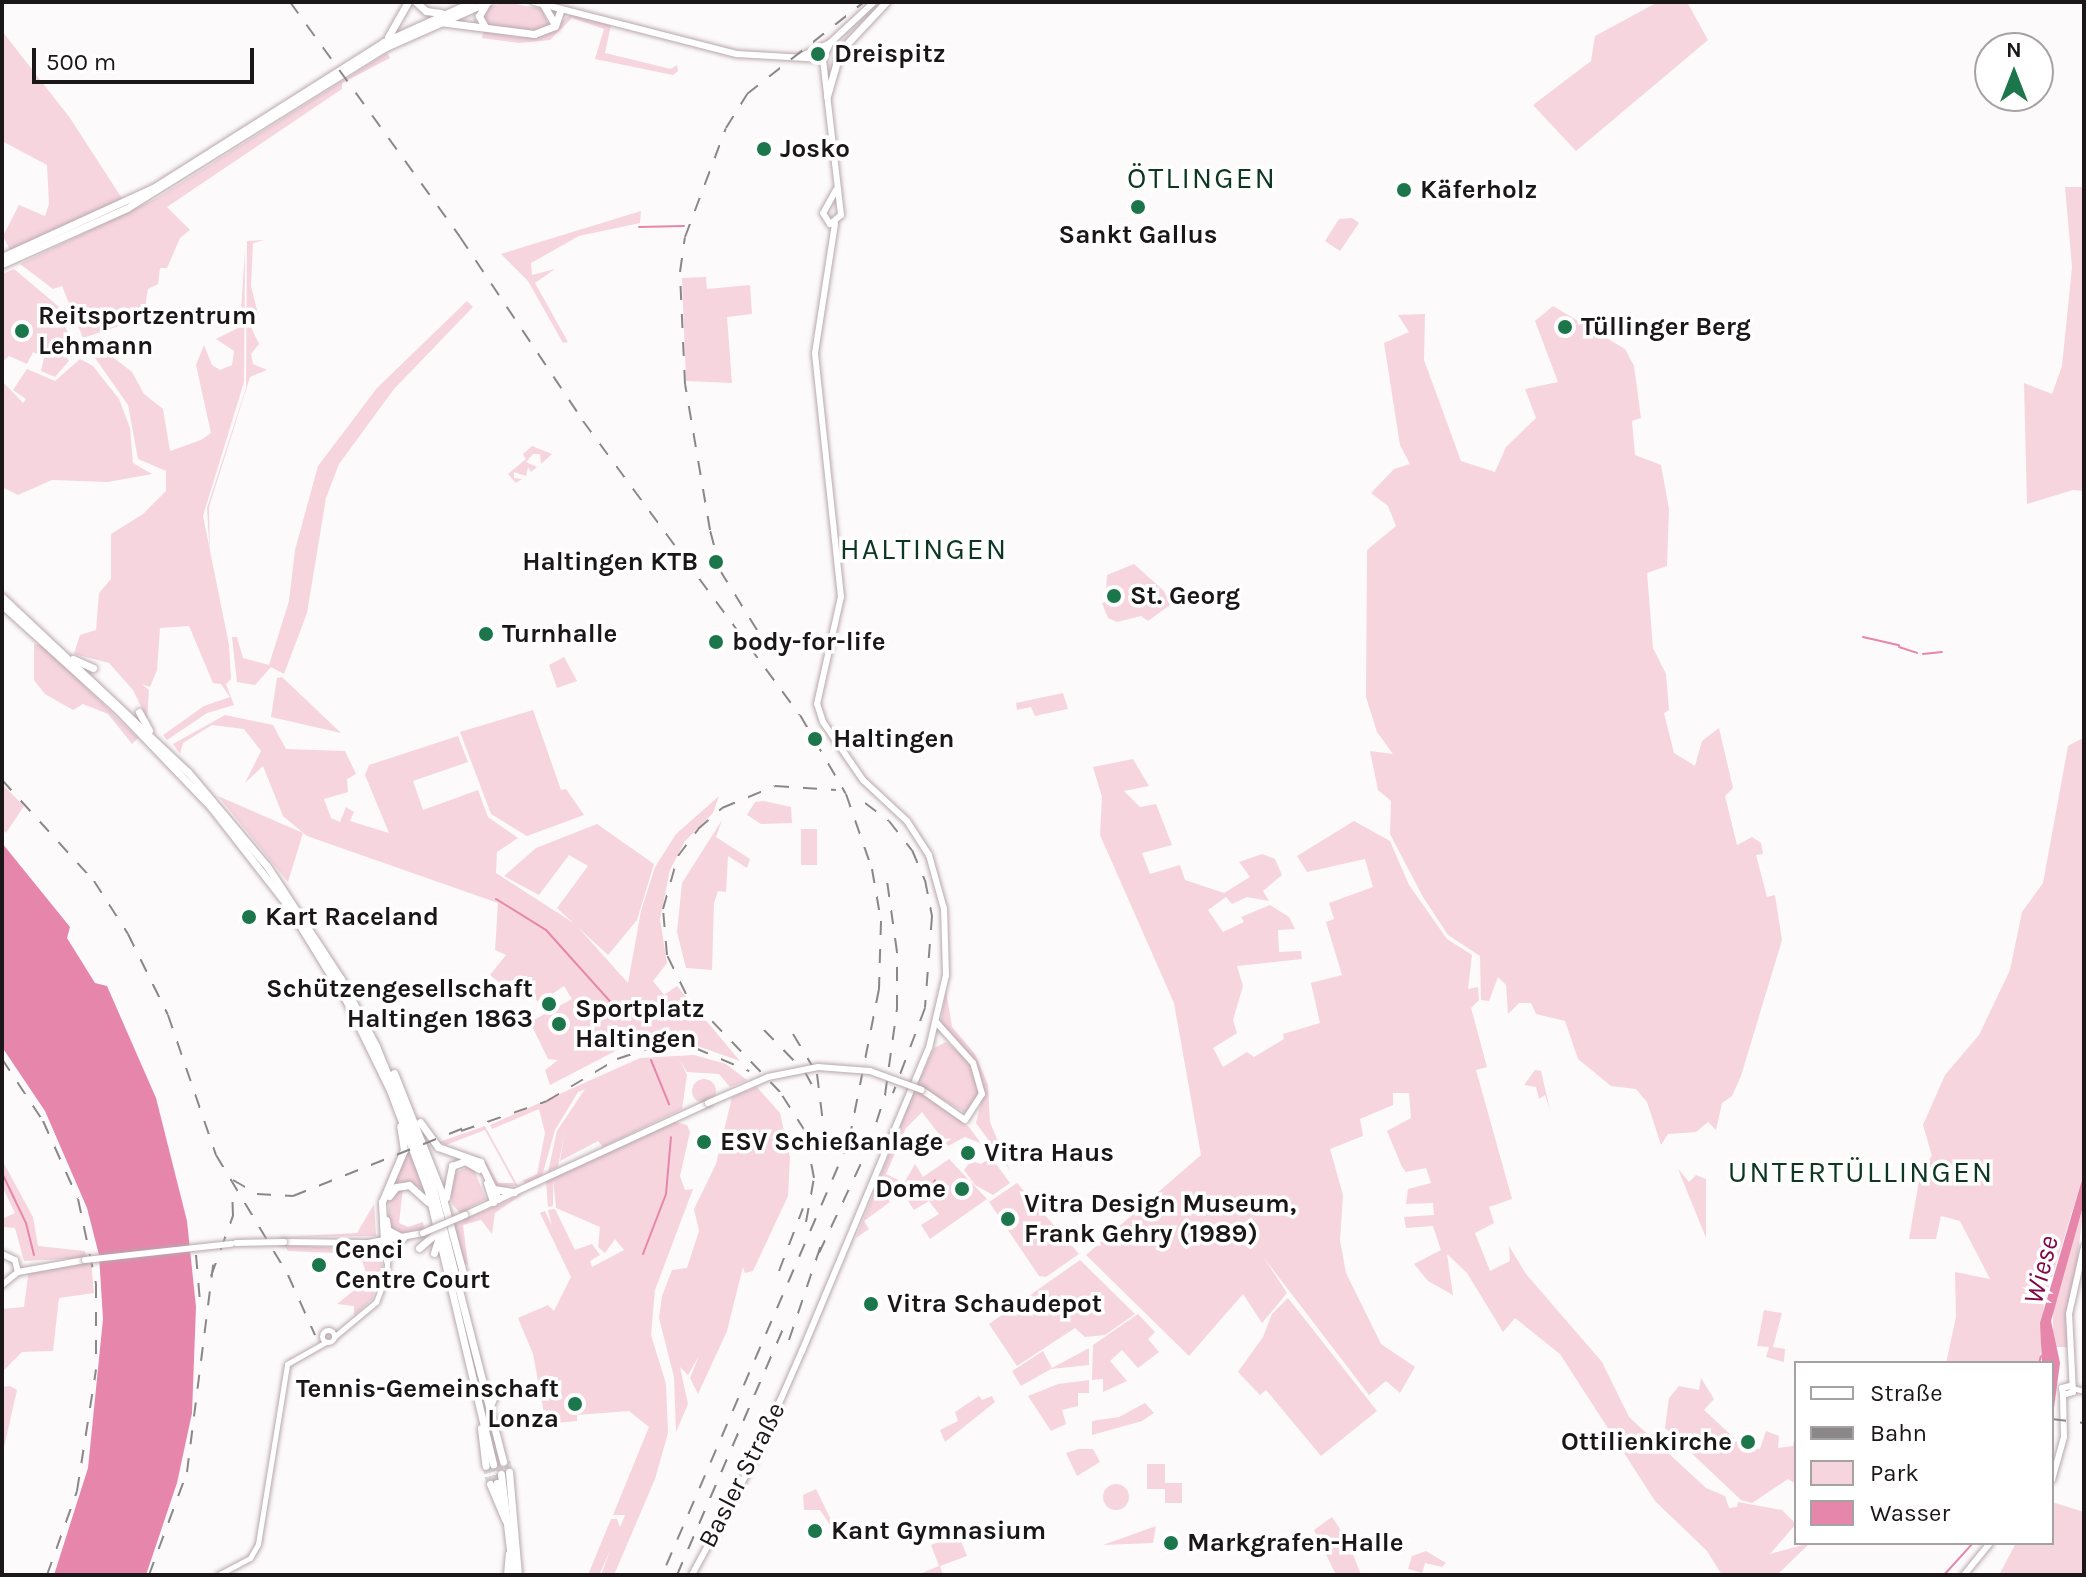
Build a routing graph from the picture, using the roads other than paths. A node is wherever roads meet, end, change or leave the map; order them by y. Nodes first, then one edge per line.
1 (408, 2) edge
2 (416, 2) edge
3 (472, 2) edge
4 (488, 2) edge
5 (534, 2) edge
6 (874, 2) edge
7 (886, 2) edge
8 (543, 4) junction
9 (561, 9) junction
10 (570, 11) junction
11 (443, 13) junction
12 (434, 22) junction
13 (554, 23) junction
14 (485, 28) junction
15 (384, 42) junction
16 (818, 55) junction
17 (827, 96) junction
18 (836, 190) junction
19 (828, 207) junction
20 (838, 208) junction
21 (831, 224) junction
22 (15, 255) junction
23 (3, 262) edge
24 (2, 597) edge
25 (2, 605) edge
26 (69, 658) junction
27 (93, 668) dead end
28 (139, 712) dead end
29 (152, 735) junction
30 (937, 1023) junction
31 (934, 1033) junction
32 (946, 1038) junction
33 (376, 1046) junction
34 (929, 1048) junction
35 (404, 1095) junction
36 (394, 1100) junction
37 (494, 1189) junction
38 (515, 1192) junction
39 (496, 1201) junction
40 (448, 1215) junction
41 (436, 1218) junction
42 (388, 1230) junction
43 (440, 1231) junction
44 (368, 1243) junction
45 (391, 1244) junction
46 (2084, 1247) edge
47 (419, 1248) dead end
48 (434, 1253) dead end
49 (2, 1254) edge
50 (17, 1263) junction
51 (31, 1266) junction
52 (18, 1272) junction
53 (2, 1285) edge
54 (333, 1334) junction
55 (324, 1339) junction
56 (484, 1384) junction
57 (496, 1391) dead end
58 (2068, 1391) junction
59 (2083, 1391) edge
60 (485, 1407) junction
61 (505, 1473) tunnel mouth
62 (2054, 1473) edge
63 (494, 1483) tunnel mouth
64 (1988, 1545) edge
65 (218, 1575) edge
66 (513, 1575) edge
67 (692, 1575) edge
68 (1964, 1575) edge

1 - 15 highway
2 - 11 highway
3 - 11 highway
4 - 12 highway
4 - 14 highway
5 - 8 main road
6 - 16 main road
7 - 17 highway
8 - 9 main road
8 - 13 highway
9 - 10 main road
9 - 13 highway
10 - 13 highway
10 - 16 main road
11 - 15 highway
12 - 14 highway
12 - 22 highway
13 - 14 highway
15 - 22 highway
16 - 17 main road
17 - 18 main road
18 - 19 main road
18 - 20 main road
19 - 20 main road
19 - 21 main road
20 - 21 main road
21 - 30 main road, Basler Straße
22 - 23 highway
24 - 26 highway
25 - 36 highway
26 - 27 highway
26 - 29 highway
28 - 29 highway
29 - 33 highway
30 - 31 main road, Basler Straße
30 - 32 main road
31 - 32 main road
31 - 34 main road, Basler Straße
32 - 34 main road
32 - 38 main road, bridge
33 - 35 highway
33 - 56 highway
34 - 67 main road, Basler Straße
35 - 37 highway
35 - 40 highway
36 - 41 highway
36 - 45 highway
37 - 38 highway
37 - 39 highway
38 - 39 main road
39 - 40 highway
39 - 45 main road, bridge
40 - 56 highway
41 - 42 highway
41 - 43 highway
41 - 47 highway
42 - 45 highway
42 - 45 highway
43 - 48 highway
43 - 60 highway
44 - 45 main road
44 - 45 main road
44 - 51 main road, bridge
45 - 54 main road
46 - 58 main road
49 - 50 main road
50 - 51 main road
50 - 52 main road
51 - 52 main road
52 - 53 main road
54 - 55 main road
54 - 55 main road
55 - 65 main road
56 - 60 highway
57 - 60 highway
58 - 59 main road
58 - 62 main road
60 - 60 highway
61 - 66 highway
63 - 66 highway
64 - 68 main road

